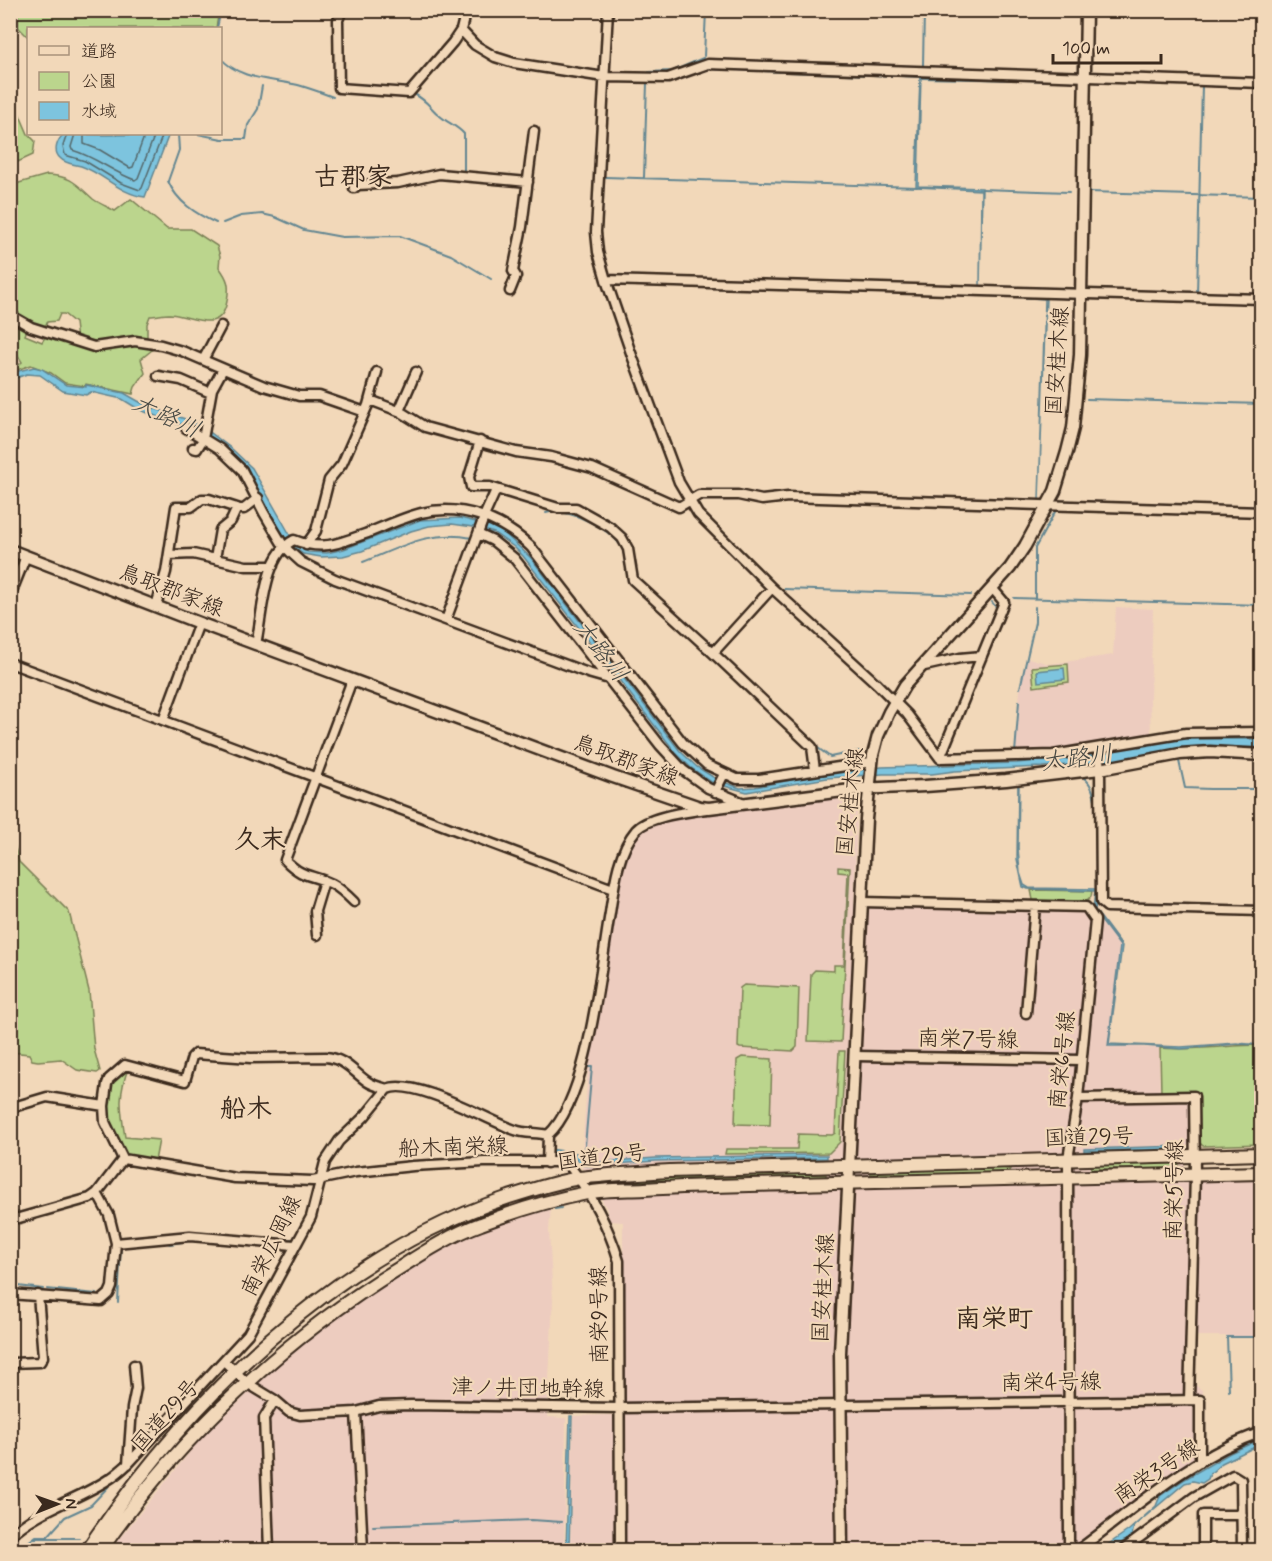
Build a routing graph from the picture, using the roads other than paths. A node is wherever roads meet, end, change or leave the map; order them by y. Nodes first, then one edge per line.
1 (342, 10) edge
2 (466, 10) edge
3 (608, 10) edge
4 (1086, 10) edge
5 (461, 30) junction
6 (604, 77) junction
7 (1084, 78) junction
8 (1262, 83) edge
9 (534, 131) dead end
10 (528, 182) junction
11 (354, 188) dead end
12 (606, 280) junction
13 (510, 291) dead end
14 (1082, 295) junction
15 (1262, 299) edge
16 (10, 315) edge
17 (221, 326) dead end
18 (203, 360) junction
19 (223, 369) junction
20 (377, 372) dead end
21 (416, 372) dead end
22 (158, 376) dead end
23 (211, 393) junction
24 (370, 400) junction
25 (399, 411) junction
26 (365, 412) junction
27 (186, 428) dead end
28 (203, 439) junction
29 (480, 441) junction
30 (193, 448) dead end
31 (496, 490) junction
32 (258, 498) junction
33 (689, 499) junction
34 (1047, 506) junction
35 (237, 508) junction
36 (1262, 512) edge
37 (484, 517) junction
38 (478, 534) junction
39 (288, 543) junction
40 (306, 545) junction
41 (10, 550) edge
42 (169, 555) junction
43 (26, 556) junction
44 (216, 559) junction
45 (273, 566) junction
46 (772, 588) junction
47 (992, 588) junction
48 (10, 596) edge
49 (156, 606) junction
50 (446, 620) junction
51 (199, 623) junction
52 (256, 644) junction
53 (713, 653) junction
54 (982, 656) junction
55 (10, 663) edge
56 (920, 667) junction
57 (609, 679) junction
58 (352, 680) junction
59 (895, 702) junction
60 (163, 720) junction
61 (1262, 732) edge
62 (1098, 749) junction
63 (1262, 755) edge
64 (940, 758) junction
65 (872, 764) junction
66 (1100, 767) junction
67 (815, 770) junction
68 (724, 774) junction
69 (316, 778) junction
70 (870, 784) junction
71 (715, 792) junction
72 (744, 803) junction
73 (709, 808) junction
74 (324, 881) junction
75 (614, 889) junction
76 (354, 902) dead end
77 (862, 902) junction
78 (1035, 906) junction
79 (1262, 911) edge
80 (317, 935) dead end
81 (1026, 1013) dead end
82 (855, 1056) junction
83 (1081, 1060) junction
84 (387, 1089) junction
85 (1078, 1098) junction
86 (104, 1106) junction
87 (10, 1108) edge
88 (548, 1135) junction
89 (1262, 1154) edge
90 (1195, 1156) junction
91 (123, 1159) junction
92 (1068, 1159) junction
93 (547, 1162) junction
94 (849, 1166) junction
95 (1262, 1173) edge
96 (1195, 1174) junction
97 (1069, 1177) junction
98 (579, 1178) junction
99 (322, 1179) junction
100 (849, 1183) junction
101 (589, 1192) junction
102 (97, 1193) junction
103 (10, 1218) edge
104 (116, 1243) junction
105 (294, 1245) junction
106 (10, 1294) edge
107 (38, 1295) junction
108 (224, 1361) junction
109 (10, 1363) edge
110 (134, 1365) dead end
111 (234, 1372) junction
112 (247, 1383) junction
113 (275, 1400) junction
114 (1189, 1400) junction
115 (1069, 1401) junction
116 (840, 1405) junction
117 (620, 1408) junction
118 (356, 1412) junction
119 (1262, 1432) edge
120 (1200, 1462) junction
121 (128, 1464) junction
122 (1242, 1515) junction
123 (10, 1536) edge
124 (87, 1551) edge
125 (101, 1551) edge
126 (269, 1551) edge
127 (363, 1551) edge
128 (620, 1551) edge
129 (842, 1551) edge
130 (1069, 1551) edge
131 (1078, 1551) edge
132 (1123, 1551) edge
133 (1203, 1551) edge
134 (1242, 1551) edge

1 - 5 street
2 - 5 street
3 - 6 street
4 - 7 main road, 国安桂木線
5 - 6 street
6 - 7 street
6 - 12 street
7 - 8 street
7 - 14 main road, 国安桂木線
9 - 10 street
10 - 11 street
10 - 13 street
12 - 14 street
12 - 33 street
14 - 15 street
14 - 34 main road, 国安桂木線
16 - 18 street
17 - 18 street
18 - 19 street
19 - 23 street
19 - 26 street
20 - 24 street
21 - 25 street
22 - 23 street
23 - 28 street
24 - 25 street
24 - 26 street
25 - 29 street
26 - 40 street
27 - 28 street
28 - 30 street
28 - 32 street
29 - 31 street
29 - 33 street
31 - 37 street
31 - 53 street
32 - 35 street
32 - 39 street
33 - 34 street
33 - 46 street
34 - 36 street
34 - 47 main road, 国安桂木線
35 - 42 street
35 - 44 street
37 - 38 street
37 - 40 street
37 - 68 street
38 - 50 street
38 - 57 street
39 - 40 street
39 - 45 street
39 - 50 street
41 - 43 main road, 鳥取郡家線
42 - 44 street
42 - 49 street
43 - 48 street
43 - 49 main road, 鳥取郡家線
44 - 45 street
45 - 52 street
46 - 53 street
46 - 59 street
47 - 54 street
47 - 56 main road, 国安桂木線
49 - 51 main road, 鳥取郡家線
50 - 57 street
51 - 52 main road, 鳥取郡家線
51 - 60 street
52 - 58 main road, 鳥取郡家線
53 - 67 street
54 - 56 street
54 - 64 street
55 - 60 street
56 - 59 main road, 国安桂木線
57 - 71 street
58 - 69 street
58 - 73 main road, 鳥取郡家線
59 - 64 street
59 - 65 main road, 国安桂木線
60 - 69 street
61 - 62 street
62 - 64 street
62 - 66 street
63 - 66 main road, 鳥取郡家線
65 - 67 street
65 - 70 main road, 国安桂木線
66 - 70 main road, 鳥取郡家線
66 - 79 street
67 - 68 street
68 - 71 street
69 - 74 street
69 - 75 street
70 - 72 main road, 鳥取郡家線
70 - 77 main road, 国安桂木線
71 - 72 street
72 - 73 main road, 鳥取郡家線
73 - 75 street
74 - 76 street
74 - 80 street
75 - 88 street
77 - 78 street, 南栄6号線
77 - 82 main road, 国安桂木線
78 - 81 street
78 - 83 street, 南栄6号線
82 - 83 street, 南栄7号線
82 - 94 main road, 国安桂木線
83 - 85 street, 南栄6号線
84 - 86 street
84 - 88 street
84 - 99 street, 南栄広岡線
85 - 90 street, 南栄5号線
85 - 92 street, 南栄6号線
86 - 87 street
86 - 91 street
88 - 93 street
89 - 90 highway, 国道29号
90 - 92 highway, 国道29号
90 - 96 street, 南栄5号線
91 - 99 street, 船木南栄線
91 - 102 street
92 - 94 highway, 国道29号
92 - 97 street, 南栄6号線
93 - 98 street, 船木南栄線
93 - 99 street, 船木南栄線
94 - 98 highway, 国道29号
94 - 100 main road, 国安桂木線
95 - 96 highway, 国道29号
96 - 97 highway, 国道29号
96 - 114 street, 南栄5号線
97 - 100 highway, 国道29号
97 - 115 street, 南栄6号線
98 - 101 street, 南栄9号線
98 - 111 highway, 国道29号
99 - 105 street, 南栄広岡線
100 - 101 highway, 国道29号
100 - 116 main road, 国安桂木線
101 - 112 highway, 国道29号
101 - 117 street, 南栄9号線
102 - 103 street
102 - 104 street
104 - 105 street
104 - 107 street
105 - 108 street, 南栄広岡線
106 - 107 street
107 - 109 street
108 - 111 street, 津ノ井団地幹線
108 - 121 street, 南栄広岡線
110 - 121 street
111 - 112 street, 津ノ井団地幹線
111 - 124 highway, 国道29号
112 - 113 street, 津ノ井団地幹線
112 - 125 highway, 国道29号
113 - 118 street, 津ノ井団地幹線
113 - 126 street
114 - 115 street, 南栄4号線
114 - 120 street
115 - 116 street, 南栄4号線
115 - 130 street, 南栄6号線
116 - 117 street, 津ノ井団地幹線
116 - 129 main road, 国安桂木線
117 - 118 street, 津ノ井団地幹線
117 - 128 street, 南栄9号線
118 - 127 street
119 - 120 street, 南栄3号線
120 - 131 street, 南栄3号線
121 - 123 street, 南栄広岡線
122 - 132 street
122 - 133 street
122 - 134 street

